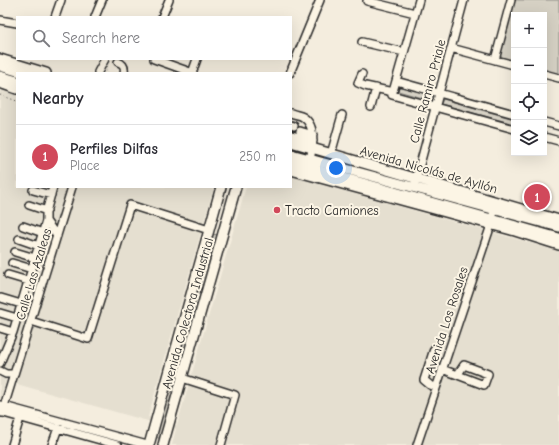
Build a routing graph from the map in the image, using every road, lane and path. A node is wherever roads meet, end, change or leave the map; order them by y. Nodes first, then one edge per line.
1 (62, 0) edge
2 (102, 0) edge
3 (169, 0) edge
4 (320, 0) edge
5 (419, 0) edge
6 (464, 0) edge
7 (511, 0) edge
8 (367, 1) edge
9 (415, 13) junction
10 (55, 16) edge
11 (95, 16) edge
12 (162, 16) edge
13 (0, 20) edge
14 (16, 23) edge
15 (362, 42) dead end
16 (451, 48) junction
17 (404, 52) junction
18 (0, 59) edge
19 (110, 60) edge
20 (157, 60) edge
21 (197, 60) edge
22 (495, 60) junction
23 (511, 65) edge
24 (0, 66) edge
25 (21, 72) edge
26 (43, 72) edge
27 (98, 72) edge
28 (124, 72) edge
29 (190, 72) edge
30 (193, 72) edge
31 (290, 72) edge
32 (362, 74) dead end
33 (547, 75) edge
34 (0, 76) edge
35 (559, 78) edge
36 (16, 81) edge
37 (396, 81) junction
38 (0, 84) edge
39 (376, 88) junction
40 (16, 89) edge
41 (438, 93) junction
42 (393, 94) junction
43 (0, 95) edge
44 (16, 100) edge
45 (371, 107) dead end
46 (434, 108) junction
47 (292, 113) edge
48 (511, 113) edge
49 (342, 115) dead end
50 (547, 123) edge
51 (559, 126) edge
52 (511, 128) edge
53 (294, 130) edge
54 (313, 138) junction
55 (547, 138) edge
56 (559, 141) edge
57 (292, 142) edge
58 (331, 154) junction
59 (292, 155) edge
60 (292, 163) edge
61 (308, 163) junction
62 (292, 170) edge
63 (416, 179) junction
64 (53, 188) edge
65 (72, 188) edge
66 (221, 188) edge
67 (236, 188) edge
68 (414, 188) junction
69 (33, 190) dead end
70 (51, 195) junction
71 (29, 205) dead end
72 (47, 211) junction
73 (493, 214) junction
74 (533, 219) junction
75 (559, 220) edge
76 (46, 221) junction
77 (23, 226) dead end
78 (559, 227) edge
79 (532, 230) junction
80 (209, 231) junction
81 (515, 231) junction
82 (43, 233) junction
83 (57, 236) junction
84 (223, 236) junction
85 (559, 238) edge
86 (19, 239) dead end
87 (559, 245) edge
88 (39, 246) junction
89 (15, 252) dead end
90 (35, 258) junction
91 (12, 263) dead end
92 (32, 269) junction
93 (8, 275) dead end
94 (28, 281) junction
95 (1, 298) dead end
96 (21, 304) junction
97 (188, 306) junction
98 (201, 311) junction
99 (0, 313) edge
100 (17, 318) junction
101 (30, 321) junction
102 (0, 328) edge
103 (12, 332) junction
104 (434, 350) dead end
105 (0, 363) edge
106 (442, 369) junction
107 (0, 371) edge
108 (14, 374) junction
109 (458, 374) dead end
110 (182, 378) junction
111 (436, 387) junction
112 (2, 409) edge
113 (20, 418) junction
114 (58, 428) junction
115 (94, 442) edge
116 (12, 445) edge
117 (52, 445) edge
118 (118, 445) edge
119 (148, 445) edge
120 (163, 445) edge
121 (221, 445) edge
122 (417, 445) edge

1 - 10 street
2 - 11 street
3 - 12 street
4 - 31 street
5 - 9 street
6 - 16 street, Calle Ramiro Priale
7 - 22 street
8 - 9 street
9 - 17 street
13 - 14 street
15 - 17 street
16 - 22 street
16 - 41 street, Calle Ramiro Priale
17 - 37 street
18 - 26 main road
19 - 27 street
19 - 28 street
20 - 29 street
21 - 30 street
22 - 23 street
24 - 25 main road
32 - 39 street
33 - 35 street
34 - 36 main road
37 - 41 street
37 - 42 street
38 - 40 main road
39 - 42 street
39 - 45 street
41 - 46 street, Calle Ramiro Priale
41 - 48 street
42 - 46 street
43 - 44 path
46 - 52 street
46 - 63 street, Calle Ramiro Priale
47 - 54 street
49 - 58 street
50 - 51 street
53 - 54 street
54 - 57 main road, Avenida Nicolás de Ayllón
54 - 58 main road, Avenida Nicolás de Ayllón
54 - 61 street
55 - 56 street
58 - 63 main road, Avenida Nicolás de Ayllón
59 - 61 main road, Avenida Nicolás de Ayllón
60 - 61 main road, Avenida Nicolás de Ayllón
61 - 68 main road, Avenida Nicolás de Ayllón
61 - 73 main road, Avenida Nicolás de Ayllón
62 - 73 main road, Avenida Nicolás de Ayllón
63 - 68 street, Calle Ramiro Priale
63 - 73 main road, Avenida Nicolás de Ayllón
64 - 70 street
65 - 83 street, Calle Las Azaleas
66 - 80 main road, Avenida Colectora Industrial
67 - 84 main road, Avenida Colectora Industrial
68 - 73 main road, Avenida Nicolás de Ayllón
69 - 70 street
70 - 72 street
71 - 72 street
72 - 76 street
73 - 74 main road, Avenida Nicolás de Ayllón
73 - 75 main road, Avenida Nicolás de Ayllón
73 - 79 main road, Avenida Nicolás de Ayllón
73 - 81 main road, Avenida Nicolás de Ayllón
73 - 106 street, Avenida Los Rosales
74 - 75 main road
74 - 78 main road, Avenida Nicolás de Ayllón
76 - 82 street
76 - 83 street
77 - 82 street
79 - 81 main road
79 - 85 main road, Avenida Nicolás de Ayllón
80 - 84 main road
80 - 97 main road, Avenida Colectora Industrial
80 - 101 street
81 - 87 main road, Avenida Nicolás de Ayllón
82 - 88 street
83 - 101 street, Calle Las Azaleas
84 - 98 main road, Avenida Colectora Industrial
86 - 88 street
88 - 90 street
89 - 90 street
90 - 92 street
91 - 92 street
92 - 94 street
93 - 94 street
94 - 96 street
95 - 96 street
96 - 100 street
97 - 98 main road
97 - 119 main road, Avenida Colectora Industrial
98 - 110 main road, Avenida Colectora Industrial
99 - 100 street
100 - 103 street
101 - 108 street, Calle Las Azaleas
102 - 103 street
103 - 105 street
104 - 111 street
106 - 109 street
106 - 111 street, Avenida Los Rosales
107 - 108 street
108 - 112 street, Calle Las Azaleas
110 - 120 main road, Avenida Colectora Industrial
110 - 121 street
111 - 122 street, Avenida Los Rosales
112 - 113 street
112 - 119 street
113 - 114 street
113 - 116 street
114 - 115 street
114 - 117 street
115 - 118 street

